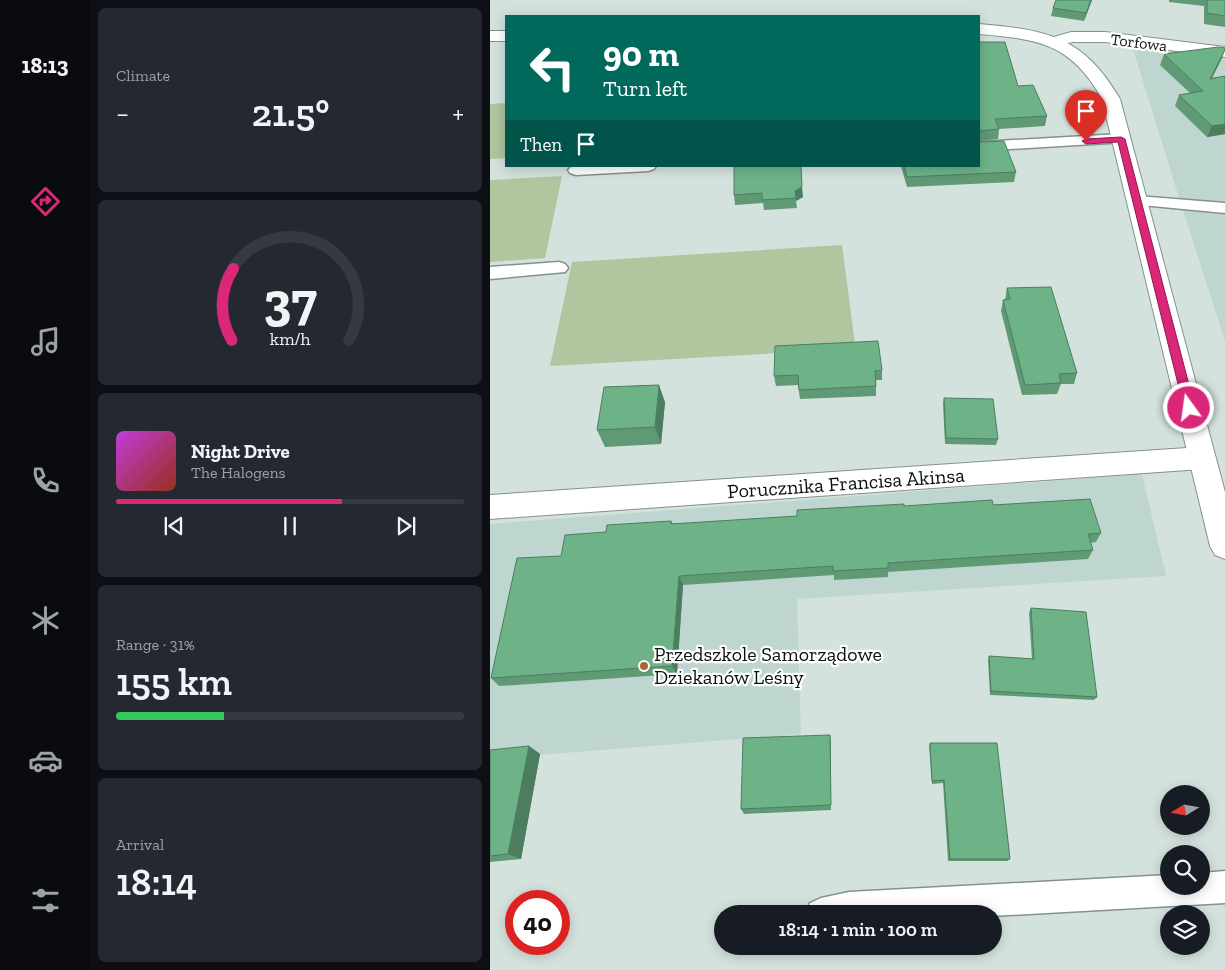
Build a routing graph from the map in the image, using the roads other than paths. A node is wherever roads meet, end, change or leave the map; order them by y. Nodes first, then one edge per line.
1 (980, 29) edge
2 (1053, 42) junction
3 (1225, 52) edge
4 (1121, 139) junction
5 (980, 148) edge
6 (630, 167) edge
7 (576, 170) dead end
8 (1137, 201) junction
9 (1225, 208) edge
10 (559, 268) dead end
11 (490, 273) edge
12 (1202, 458) junction
13 (490, 507) edge
14 (1225, 546) edge
15 (1225, 887) edge
16 (903, 905) edge

1 - 2 street
2 - 3 street, Torfowa
2 - 4 street
4 - 5 lane
4 - 8 street
6 - 7 lane
8 - 9 lane
8 - 12 street
10 - 11 lane
12 - 13 street, Porucznika Francisa Akinsa
12 - 14 street
15 - 16 lane

